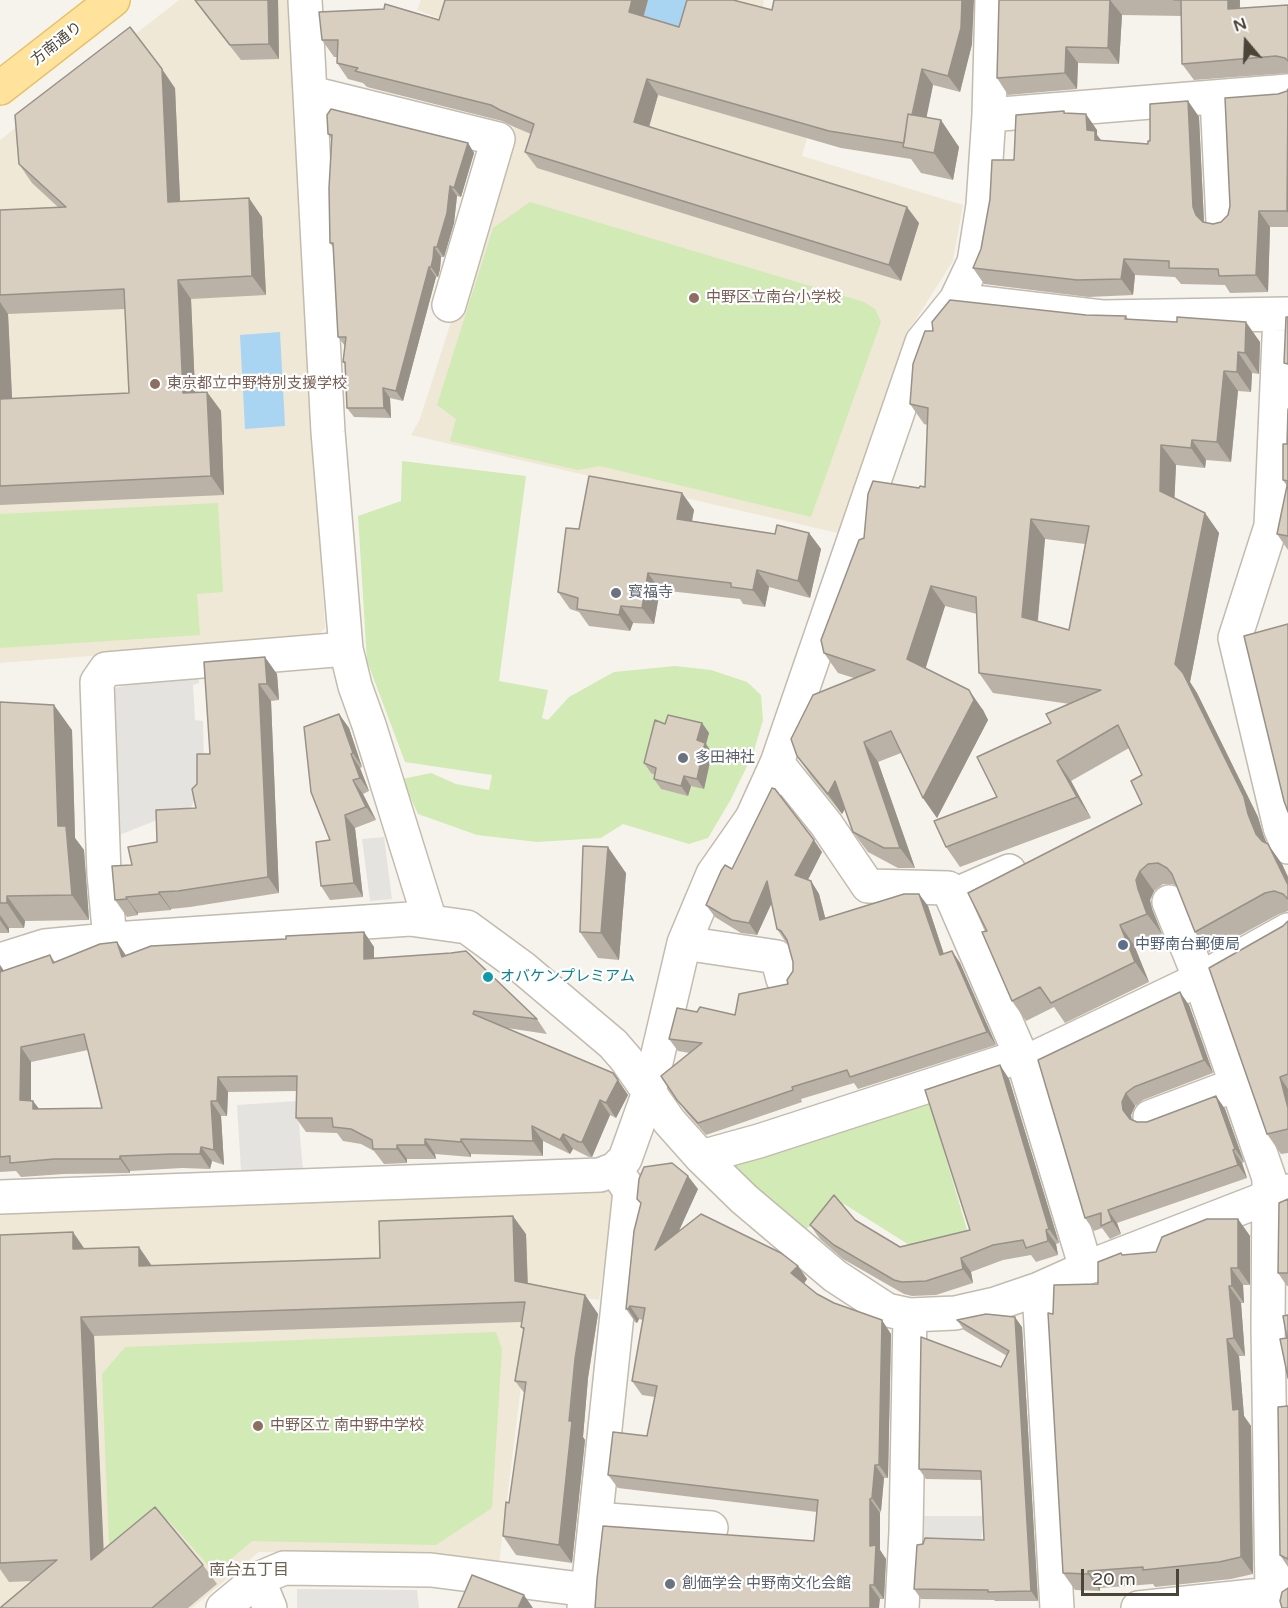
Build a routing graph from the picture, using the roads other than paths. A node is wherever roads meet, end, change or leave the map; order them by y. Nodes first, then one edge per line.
1 (113, 0) edge
2 (305, 0) edge
3 (992, 0) edge
4 (0, 88) edge
5 (1288, 91) edge
6 (311, 93) junction
7 (1217, 97) junction
8 (989, 115) junction
9 (1223, 222) edge
10 (956, 300) junction
11 (449, 305) dead end
12 (1284, 315) edge
13 (346, 649) junction
14 (777, 763) junction
15 (1288, 848) edge
16 (1009, 871) edge
17 (952, 896) junction
18 (1169, 902) edge
19 (430, 921) junction
20 (1288, 930) edge
21 (110, 940) junction
22 (684, 943) junction
23 (0, 960) edge
24 (783, 979) dead end
25 (1200, 979) junction
26 (1022, 1060) junction
27 (1235, 1085) junction
28 (649, 1092) junction
29 (1150, 1117) dead end
30 (701, 1157) junction
31 (615, 1169) junction
32 (1279, 1194) edge
33 (0, 1197) edge
34 (1086, 1268) junction
35 (1039, 1289) junction
36 (910, 1315) junction
37 (596, 1519) junction
38 (711, 1528) dead end
39 (264, 1593) edge
40 (1278, 1597) edge
41 (586, 1599) edge
42 (223, 1608) edge
43 (902, 1608) edge
44 (1057, 1608) edge
45 (1138, 1608) edge

1 - 4 main road, 方南通り
2 - 6 street
3 - 8 street
5 - 7 street
6 - 11 street
6 - 13 street
7 - 8 street
7 - 9 street
8 - 10 street
10 - 12 street
10 - 14 street
12 - 15 street
13 - 19 street
13 - 21 street
14 - 17 street
14 - 22 street
16 - 17 street
17 - 26 street
18 - 25 street
19 - 21 street
19 - 28 street
20 - 25 street
21 - 23 street
22 - 24 street
22 - 28 street
25 - 26 street
25 - 27 street
26 - 30 street
26 - 34 street
27 - 29 street
27 - 32 street
28 - 30 street
28 - 31 street
30 - 36 street
31 - 33 street
31 - 37 street
32 - 34 street
32 - 40 street
34 - 35 street
35 - 36 street
35 - 44 street
36 - 43 street
37 - 38 street
37 - 41 street
39 - 41 street
39 - 42 street
40 - 45 street

